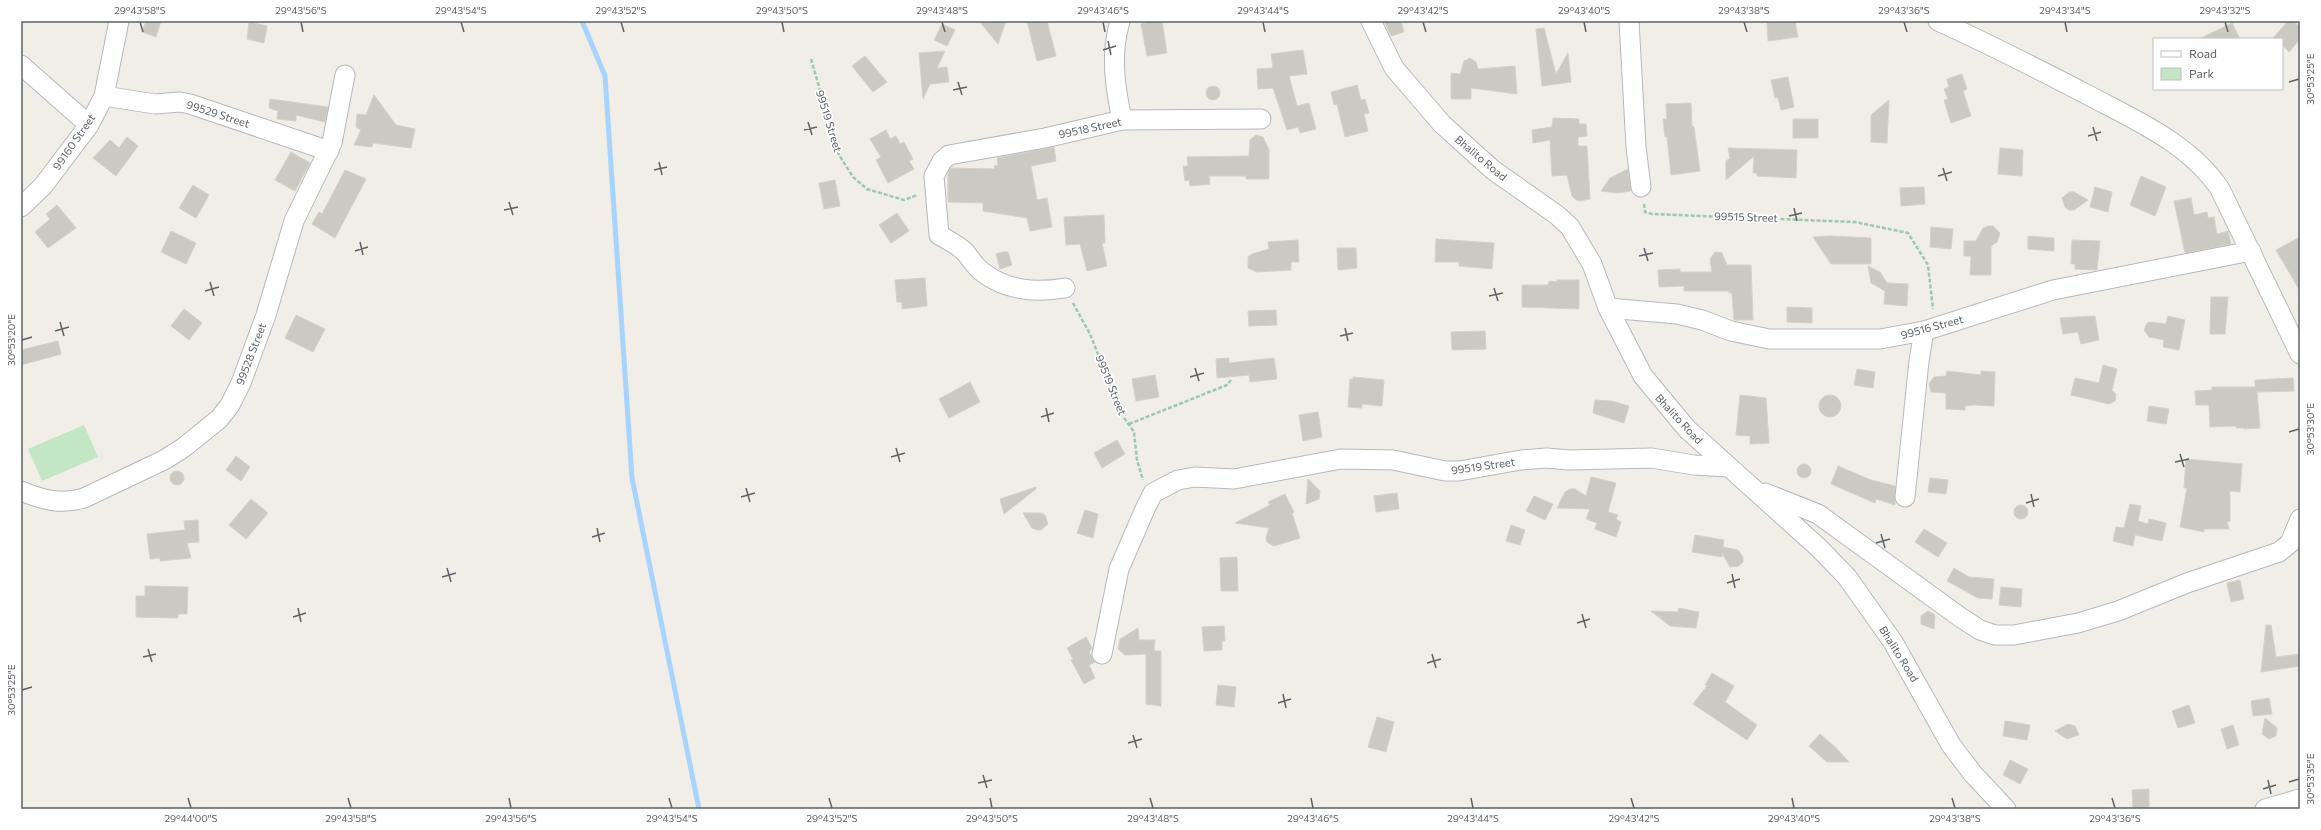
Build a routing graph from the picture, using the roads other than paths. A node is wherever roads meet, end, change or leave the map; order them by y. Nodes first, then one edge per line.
1 (119, 21) edge
2 (1120, 21) edge
3 (1371, 21) edge
4 (1629, 21) edge
5 (1938, 21) edge
6 (21, 65) edge
7 (345, 76) dead end
8 (104, 96) junction
9 (1261, 119) dead end
10 (1122, 120) junction
11 (89, 125) junction
12 (329, 151) junction
13 (1641, 188) road end
14 (21, 207) edge
15 (2251, 252) junction
16 (1065, 288) road end
17 (1608, 308) junction
18 (1924, 331) junction
19 (2300, 354) edge
20 (1727, 467) junction
21 (1753, 489) junction
22 (21, 491) edge
23 (1905, 497) dead end
24 (2300, 519) edge
25 (2297, 541) edge
26 (1102, 654) dead end
27 (2300, 798) edge
28 (2006, 809) edge
29 (2265, 809) edge

1 - 8 street, 99160 Street
2 - 10 street
3 - 17 street, Bhalito Road
4 - 13 street
5 - 15 street
6 - 11 street
7 - 12 street, 99528 Street
8 - 11 street, 99160 Street
8 - 12 street, 99529 Street
9 - 10 street, 99518 Street
10 - 16 street, 99518 Street
11 - 14 street, 99160 Street
12 - 22 street, 99528 Street
15 - 18 street, 99516 Street
15 - 19 street
17 - 18 street, 99516 Street
17 - 20 street, Bhalito Road
18 - 23 street
20 - 21 street, Bhalito Road
20 - 26 street, 99519 Street
21 - 25 street
21 - 28 street, Bhalito Road
24 - 25 street
27 - 29 street

